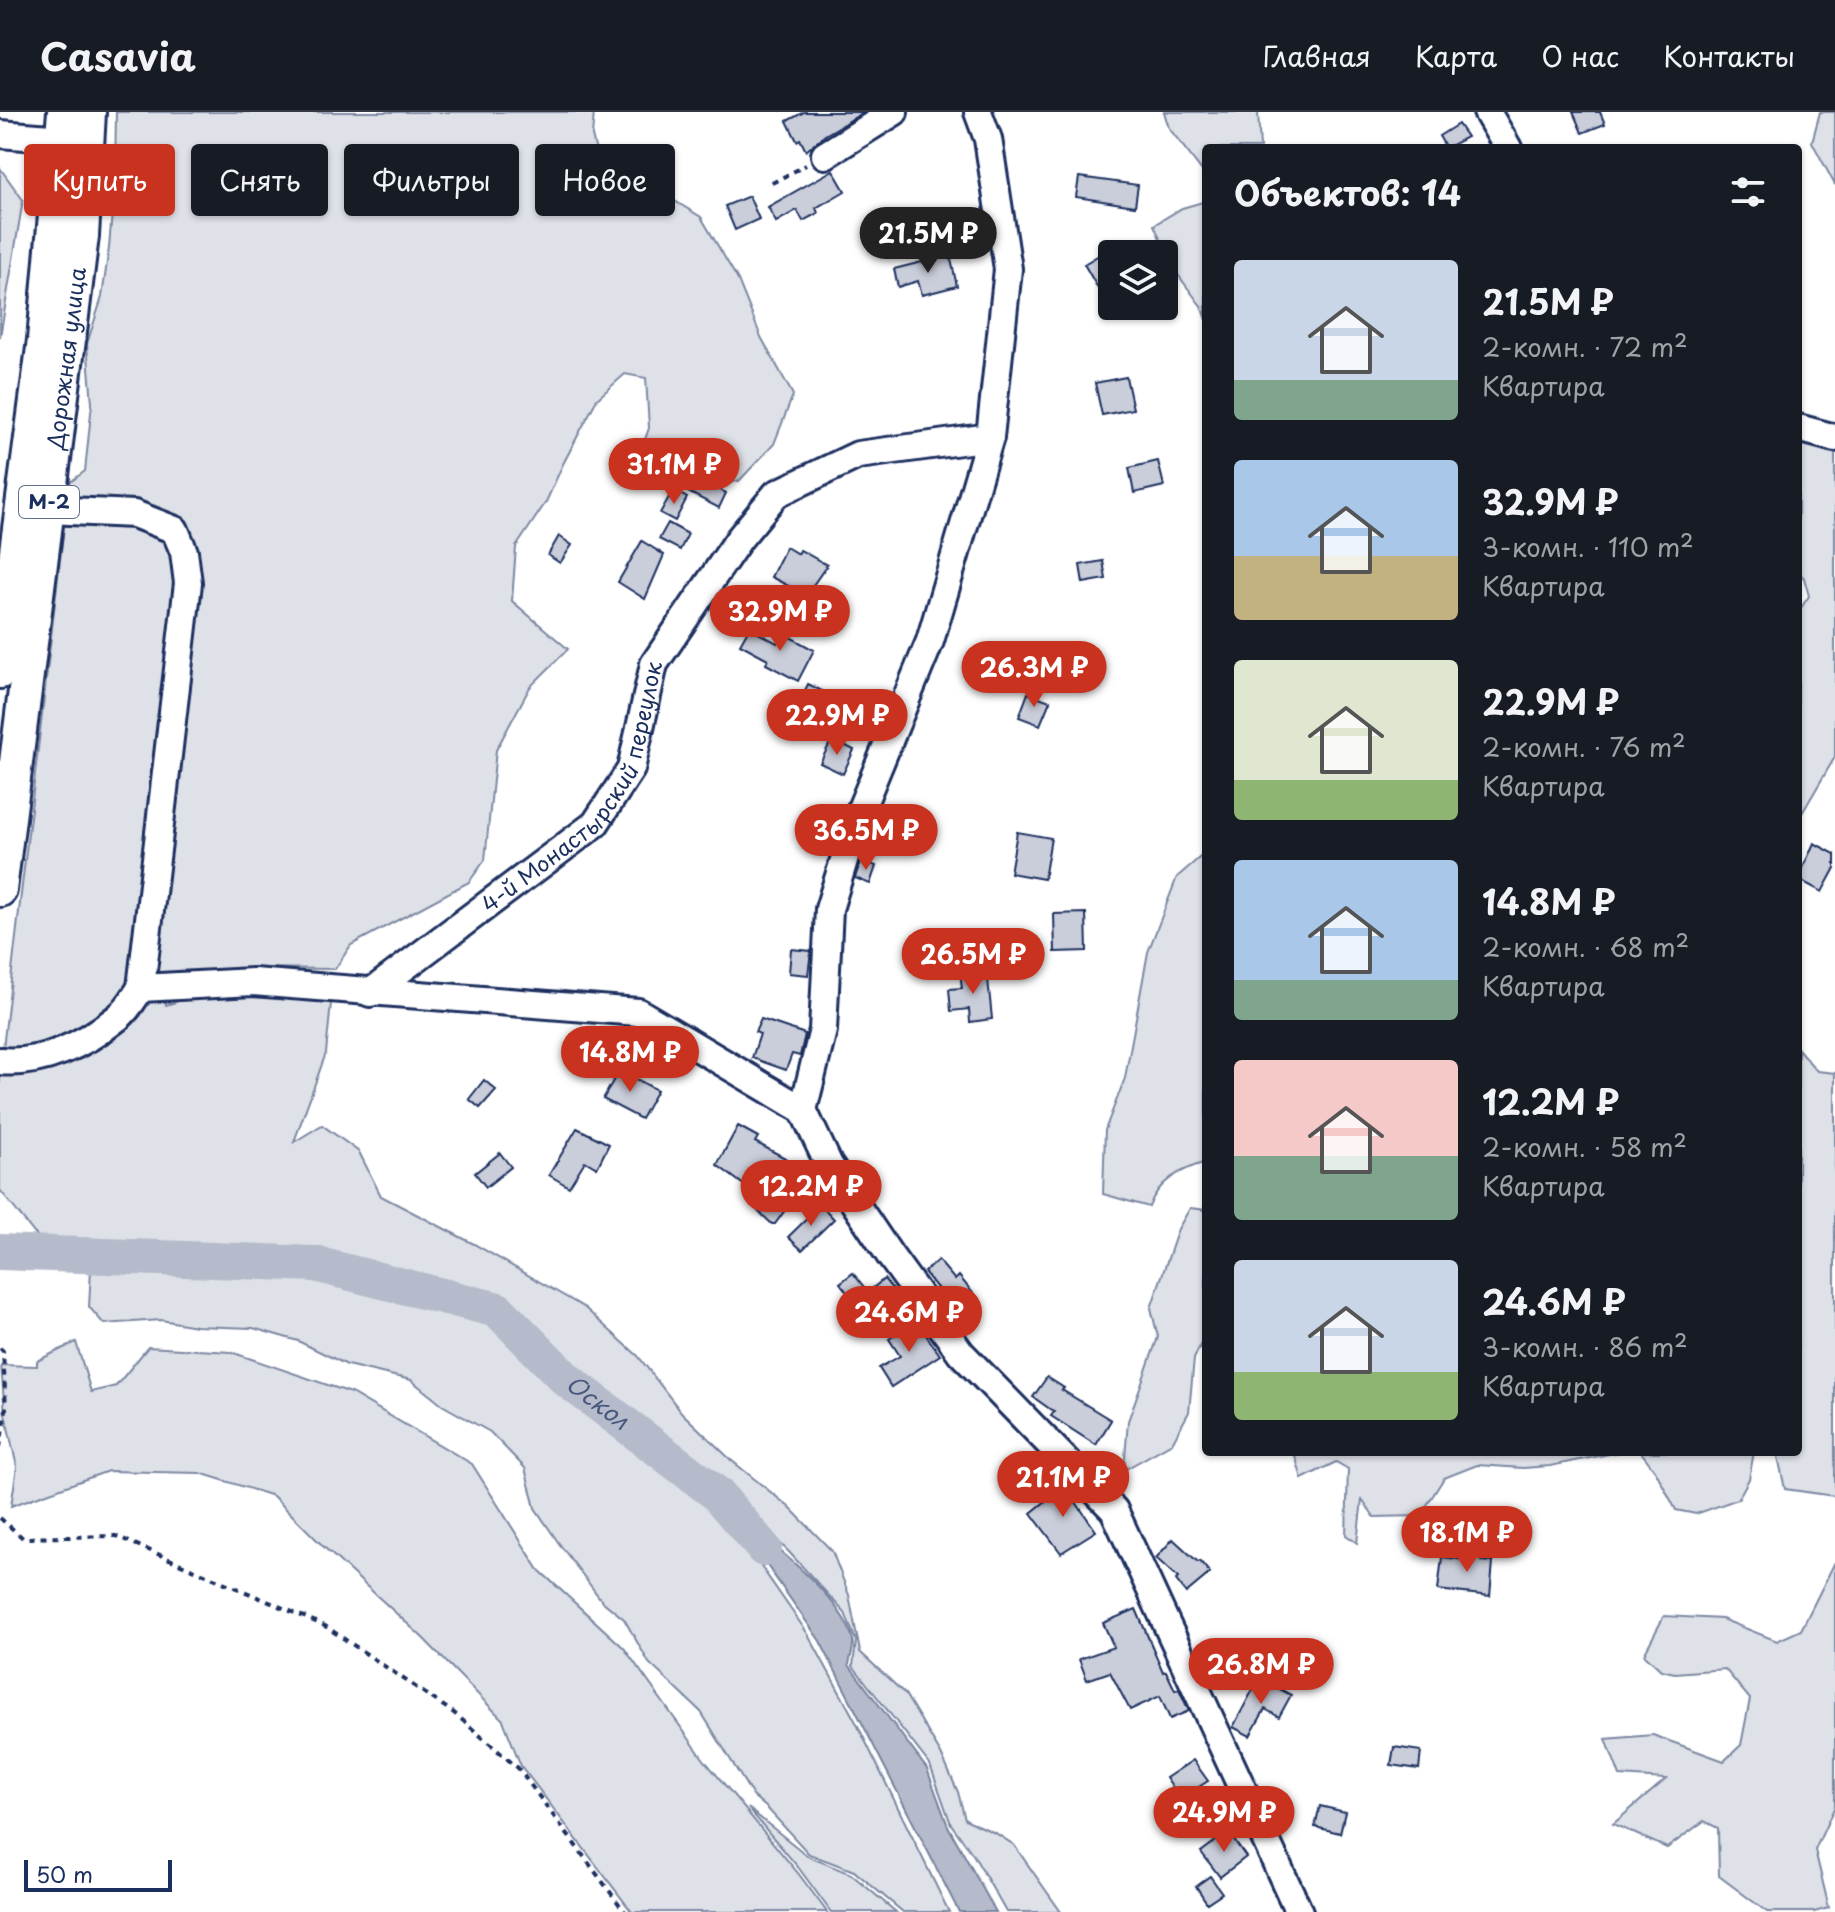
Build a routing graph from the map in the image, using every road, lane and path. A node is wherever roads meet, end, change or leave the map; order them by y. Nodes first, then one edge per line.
1 (89, 112) edge
2 (894, 112) edge
3 (978, 112) edge
4 (1487, 112) edge
5 (64, 126) edge
6 (0, 134) edge
7 (1506, 144) edge
8 (825, 155) joint
9 (772, 183) dead end
10 (1802, 429) edge
11 (990, 437) junction
12 (1835, 438) edge
13 (48, 510) junction
14 (0, 672) edge
15 (0, 890) edge
16 (141, 988) junction
17 (370, 993) junction
18 (0, 1061) edge
19 (803, 1110) junction
20 (0, 1348) edge
21 (0, 1447) edge
22 (0, 1518) edge
23 (625, 1912) edge
24 (1299, 1912) edge

1 - 13 main road, Дорожная улица / М-2
2 - 8 lane
3 - 11 lane
4 - 7 lane
5 - 6 lane
5 - 14 main road, Дорожная улица / М-2
8 - 9 path
10 - 12 lane
11 - 17 lane, 4-й Монастырский переулок
11 - 19 lane
13 - 15 main road, Дорожная улица / М-2
13 - 16 lane
16 - 17 lane
16 - 18 lane
17 - 19 lane
19 - 24 lane
20 - 21 path
22 - 23 path

